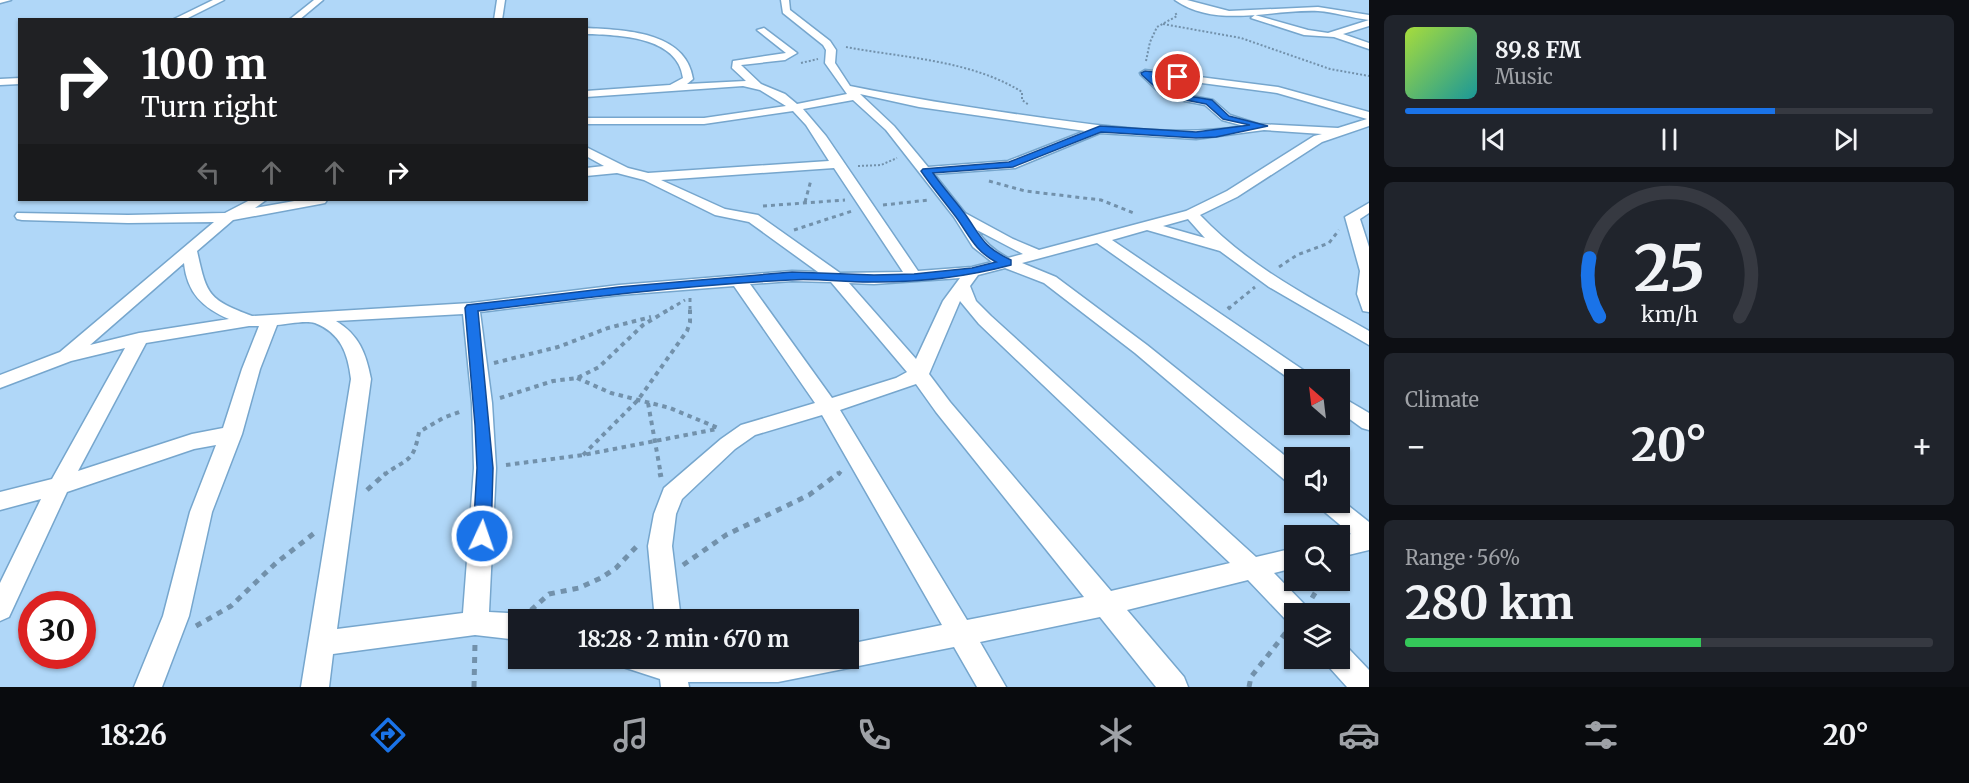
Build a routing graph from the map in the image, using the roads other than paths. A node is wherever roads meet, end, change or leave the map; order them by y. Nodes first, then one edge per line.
1 (7, 0) edge
2 (220, 0) edge
3 (319, 0) edge
4 (501, 0) edge
5 (785, 0) edge
6 (1179, 0) edge
7 (0, 1) edge
8 (1243, 15) junction
9 (180, 18) edge
10 (296, 18) edge
11 (498, 18) edge
12 (1369, 18) edge
13 (1369, 24) edge
14 (1356, 28) junction
15 (761, 30) dead end
16 (588, 32) edge
17 (1369, 32) edge
18 (1336, 34) junction
19 (1369, 46) edge
20 (18, 81) edge
21 (0, 82) edge
22 (756, 84) junction
23 (670, 88) junction
24 (846, 88) junction
25 (588, 94) edge
26 (856, 96) junction
27 (796, 107) junction
28 (1369, 116) edge
29 (588, 121) edge
30 (1369, 122) edge
31 (1264, 126) junction
32 (1100, 129) junction
33 (1340, 131) junction
34 (588, 152) edge
35 (839, 166) junction
36 (616, 169) junction
37 (926, 171) junction
38 (588, 172) edge
39 (648, 177) junction
40 (257, 201) edge
41 (315, 201) edge
42 (1369, 207) edge
43 (1191, 214) junction
44 (960, 215) junction
45 (22, 216) dead end
46 (228, 217) junction
47 (1153, 225) junction
48 (1101, 239) junction
49 (1223, 248) junction
50 (190, 252) junction
51 (1043, 254) junction
52 (1007, 263) junction
53 (835, 277) junction
54 (914, 277) junction
55 (967, 278) junction
56 (740, 280) junction
57 (1050, 280) junction
58 (1369, 307) edge
59 (471, 308) junction
60 (315, 316) junction
61 (260, 320) junction
62 (1369, 338) edge
63 (139, 339) junction
64 (66, 356) junction
65 (1289, 369) edge
66 (919, 374) junction
67 (0, 382) edge
68 (828, 407) junction
69 (1350, 410) edge
70 (1369, 423) edge
71 (232, 434) junction
72 (1284, 467) edge
73 (59, 486) junction
74 (0, 501) edge
75 (1341, 513) edge
76 (1369, 538) edge
77 (1350, 544) edge
78 (1284, 560) edge
79 (1252, 568) junction
80 (1287, 603) edge
81 (1105, 604) junction
82 (0, 609) edge
83 (667, 609) edge
84 (475, 623) junction
85 (508, 626) edge
86 (961, 636) junction
87 (321, 643) junction
88 (859, 655) edge
89 (778, 669) edge
90 (1349, 669) edge
91 (673, 671) edge
92 (148, 687) edge
93 (315, 687) edge
94 (992, 687) edge
95 (1174, 687) edge
96 (1366, 687) edge

1 - 7 street
2 - 9 street
3 - 10 street
4 - 11 street
5 - 24 street
6 - 8 street
8 - 12 street
8 - 18 street
13 - 14 street
14 - 17 street
14 - 18 street
15 - 22 street
16 - 23 street
18 - 19 street
20 - 21 street
22 - 23 street
22 - 27 street
23 - 25 street
24 - 26 street
24 - 32 street
26 - 27 street
26 - 37 street
27 - 29 street
27 - 35 street
28 - 31 street
30 - 33 street
31 - 32 street
31 - 33 street
32 - 37 street
33 - 43 street
34 - 36 street
35 - 39 street
35 - 54 street
36 - 38 street
36 - 39 street
37 - 44 street
39 - 53 street
40 - 46 street
41 - 46 street
42 - 58 street
43 - 47 street
43 - 49 street
44 - 51 street
44 - 52 street
45 - 46 street
46 - 50 street
47 - 48 street
47 - 49 street
48 - 51 street
48 - 65 street
49 - 62 street
50 - 61 street
50 - 64 street
51 - 52 street
51 - 57 street
52 - 55 street
52 - 57 street
53 - 54 street
53 - 56 street
53 - 66 street
54 - 55 street
55 - 66 street
55 - 79 street
56 - 59 street
56 - 68 street
57 - 72 street
59 - 60 street
59 - 84 street
60 - 61 street
60 - 87 street
61 - 63 street
61 - 71 street
63 - 64 street
63 - 73 street
64 - 67 street
66 - 68 street
66 - 81 street
68 - 83 street
68 - 86 street
69 - 70 street
71 - 73 street
71 - 92 street
73 - 74 street
73 - 82 street
75 - 76 street
76 - 77 street
78 - 79 street
79 - 80 street
79 - 81 street
81 - 86 street
81 - 95 street
84 - 85 street
84 - 87 street
86 - 88 street
86 - 94 street
87 - 93 street
89 - 91 street
90 - 96 street

